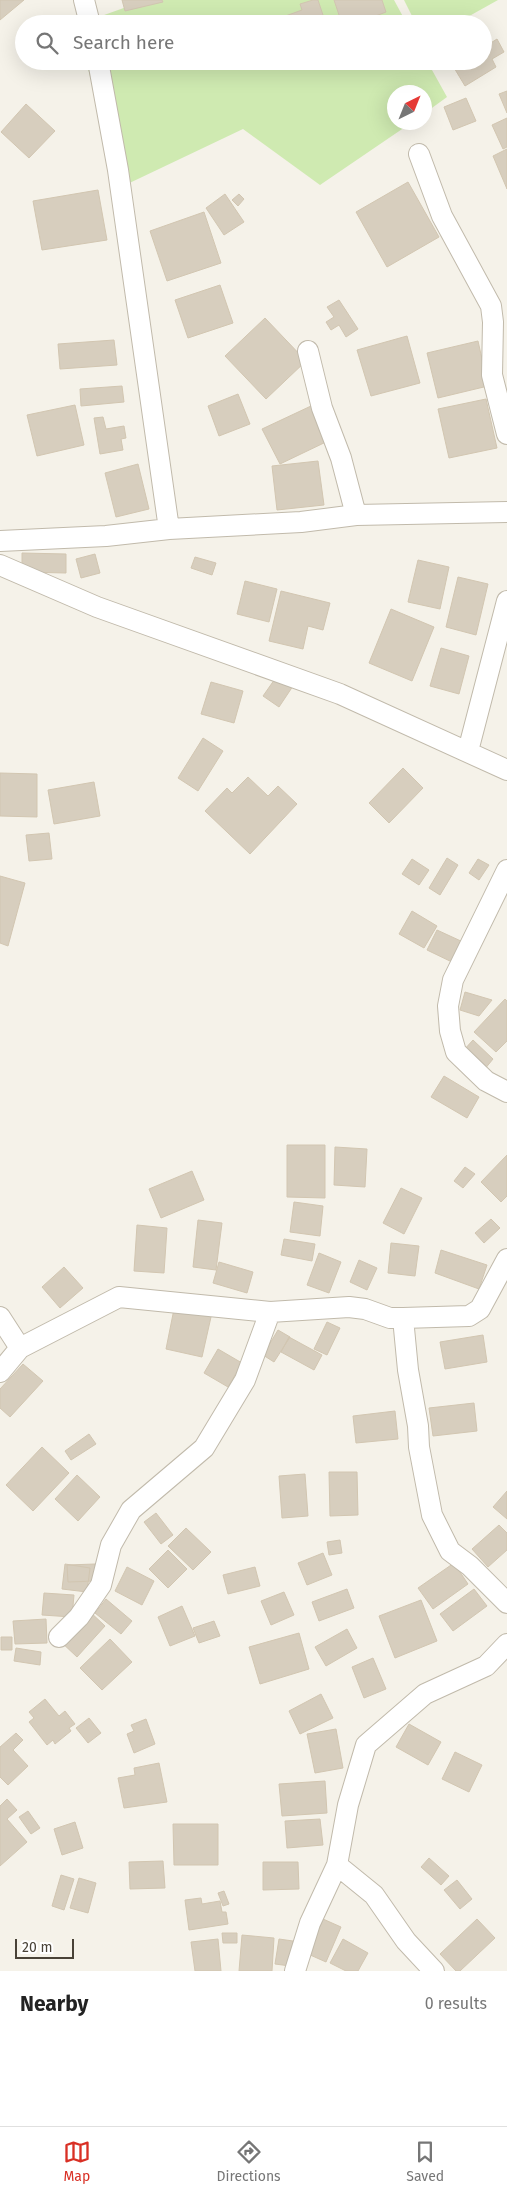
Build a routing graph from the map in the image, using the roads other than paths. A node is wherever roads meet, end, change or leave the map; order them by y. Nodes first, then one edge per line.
1 (84, 0) edge
2 (88, 15) edge
3 (100, 70) edge
4 (419, 154) dead end
5 (308, 351) dead end
6 (507, 434) edge
7 (507, 512) edge
8 (356, 515) junction
9 (168, 529) junction
10 (0, 542) edge
11 (0, 565) edge
12 (507, 601) edge
13 (468, 751) junction
14 (507, 770) edge
15 (507, 870) edge
16 (507, 1092) edge
17 (507, 1258) edge
18 (270, 1312) junction
19 (0, 1317) edge
20 (404, 1318) junction
21 (20, 1348) junction
22 (0, 1372) edge
23 (507, 1603) edge
24 (59, 1637) dead end
25 (507, 1644) edge
26 (337, 1865) junction
27 (295, 1971) edge
28 (434, 1971) edge

1 - 2 street
3 - 9 street
4 - 6 street
5 - 8 street
7 - 8 street
8 - 9 street
9 - 10 street
11 - 13 street
12 - 13 street
13 - 14 street
15 - 16 street
17 - 20 street
18 - 20 street
18 - 21 street
18 - 24 street
19 - 21 street
20 - 23 street
21 - 22 street
25 - 26 street
26 - 27 street
26 - 28 street

